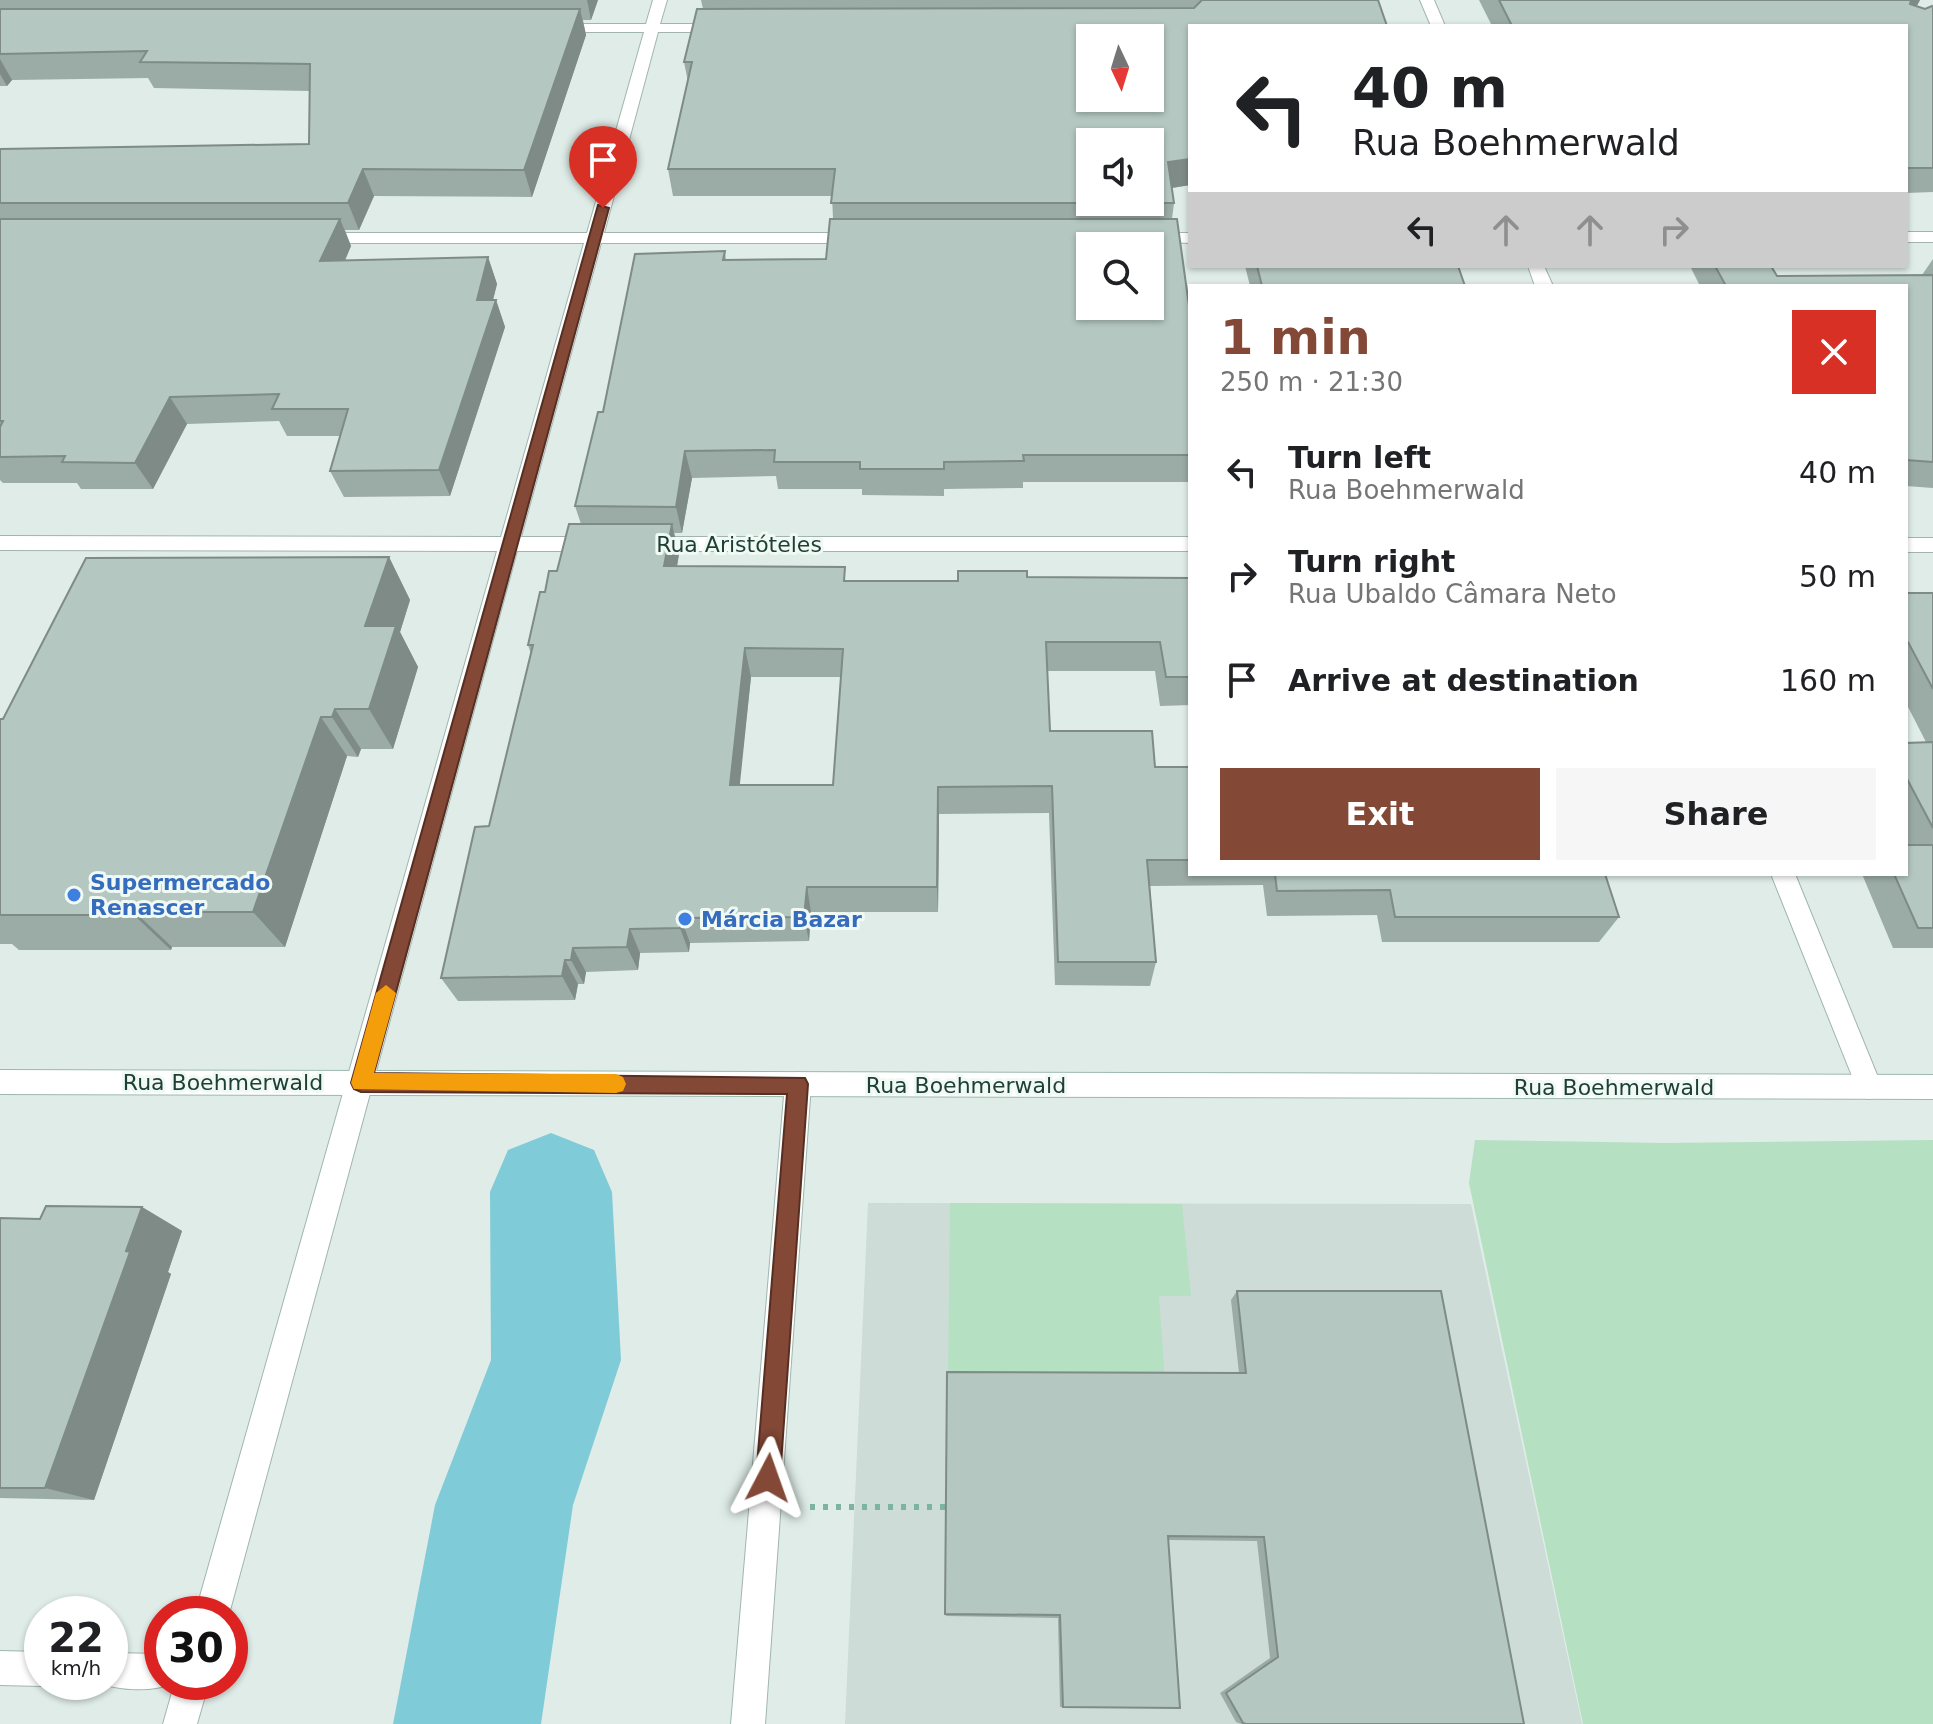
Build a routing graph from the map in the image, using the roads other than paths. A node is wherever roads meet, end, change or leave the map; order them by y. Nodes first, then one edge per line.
1 (660, 0) edge
2 (1427, 0) edge
3 (1437, 24) edge
4 (541, 28) edge
5 (653, 28) junction
6 (748, 28) edge
7 (1908, 237) edge
8 (1933, 237) edge
9 (298, 238) edge
10 (594, 238) junction
11 (876, 238) edge
12 (1164, 238) edge
13 (1188, 238) edge
14 (0, 543) edge
15 (510, 543) junction
16 (1188, 544) edge
17 (1908, 545) edge
18 (1933, 545) edge
19 (1784, 876) edge
20 (0, 1082) edge
21 (361, 1083) junction
22 (798, 1084) junction
23 (1869, 1087) junction
24 (1933, 1087) edge
25 (217, 1596) edge
26 (0, 1668) edge
27 (24, 1669) edge
28 (187, 1700) edge
29 (180, 1724) edge
30 (748, 1724) edge

1 - 5 street
2 - 3 street
4 - 5 street
5 - 6 street
5 - 10 street
7 - 8 street
9 - 10 street
10 - 11 street
10 - 15 street
12 - 13 street
14 - 15 street, Rua Aristóteles
15 - 16 street, Rua Aristóteles
15 - 21 street
17 - 18 street
19 - 23 street
20 - 21 street, Rua Boehmerwald
21 - 22 street, Rua Boehmerwald
21 - 25 street
22 - 23 street, Rua Boehmerwald
22 - 30 street
23 - 24 street, Rua Boehmerwald
26 - 27 street
28 - 29 street

